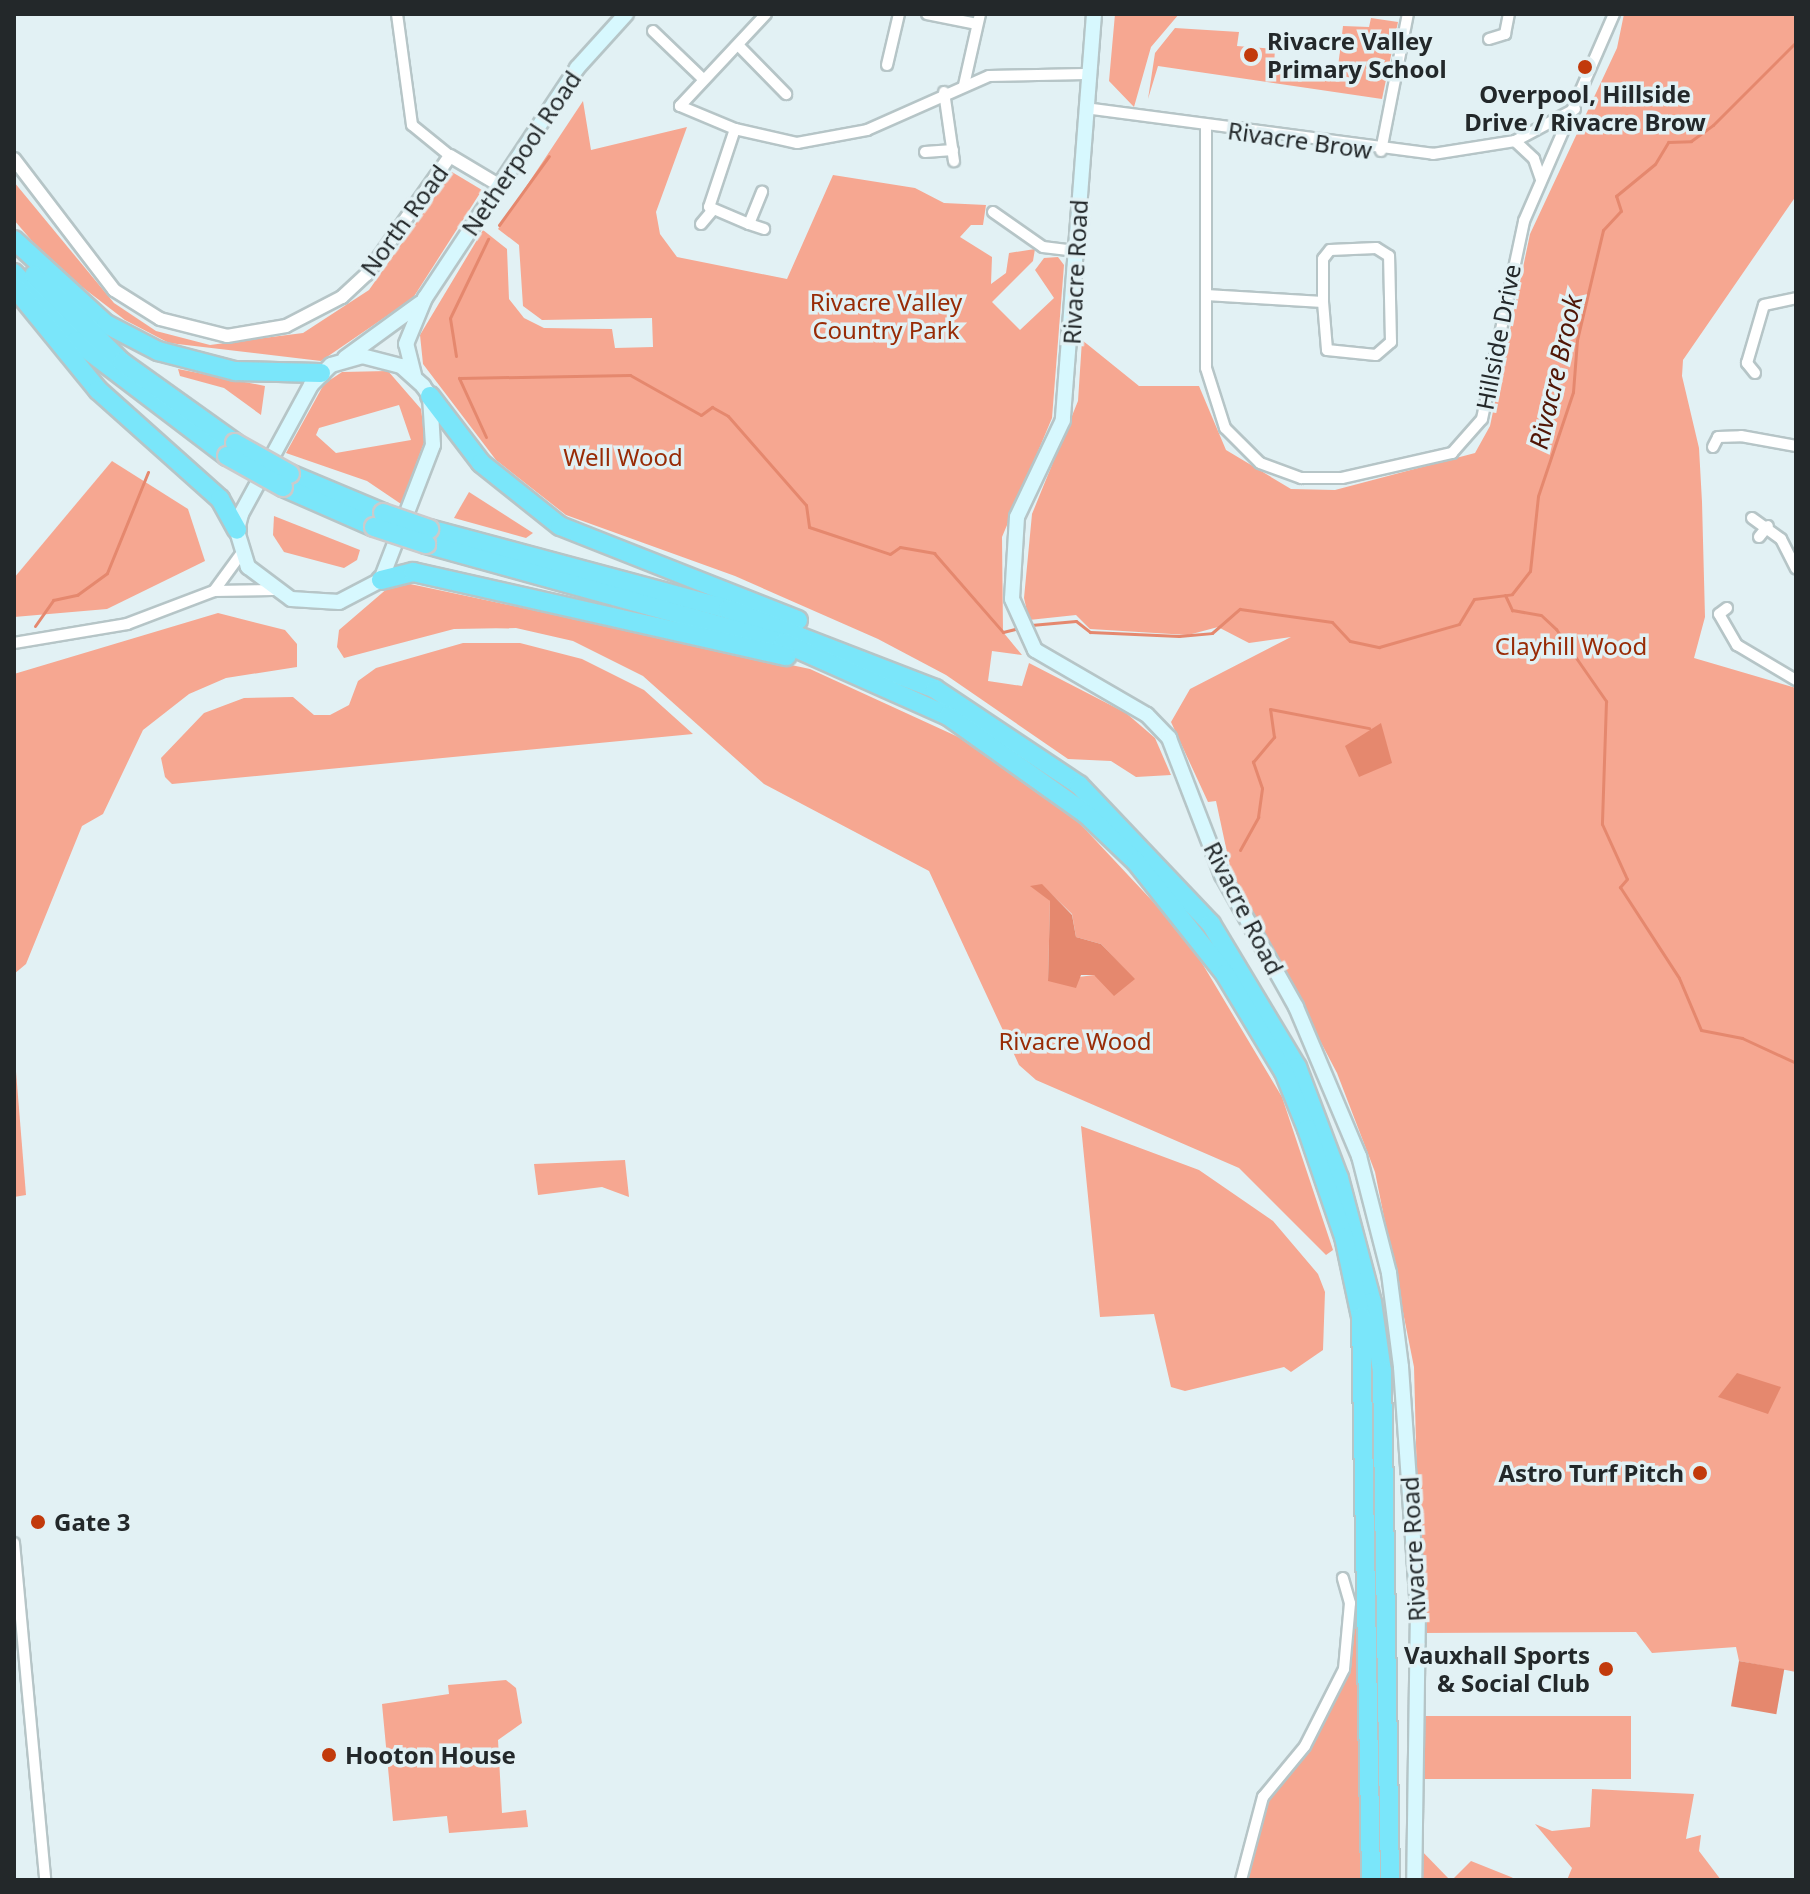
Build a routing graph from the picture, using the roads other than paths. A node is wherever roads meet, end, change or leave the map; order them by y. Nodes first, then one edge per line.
1 (397, 14) edge
2 (626, 14) edge
3 (899, 14) edge
4 (927, 14) edge
5 (1094, 14) edge
6 (1408, 14) edge
7 (1509, 14) edge
8 (1614, 14) edge
9 (764, 15) edge
10 (979, 19) edge
11 (653, 31) dead end
12 (1505, 34) junction
13 (1489, 39) dead end
14 (1514, 43) dead end
15 (738, 45) junction
16 (887, 65) dead end
17 (1086, 74) junction
18 (703, 79) junction
19 (964, 85) junction
20 (944, 92) junction
21 (786, 94) dead end
22 (1085, 108) junction
23 (1577, 108) junction
24 (1206, 126) junction
25 (735, 129) junction
26 (1515, 141) junction
27 (1381, 151) junction
28 (925, 152) dead end
29 (450, 156) junction
30 (14, 159) edge
31 (1541, 179) junction
32 (497, 184) junction
33 (762, 192) dead end
34 (712, 211) junction
35 (993, 212) dead end
36 (701, 224) dead end
37 (749, 224) junction
38 (764, 229) dead end
39 (14, 240) edge
40 (14, 251) edge
41 (1077, 251) junction
42 (14, 273) edge
43 (14, 287) edge
44 (1206, 295) junction
45 (425, 298) junction
46 (1796, 298) edge
47 (1323, 302) junction
48 (341, 361) junction
49 (321, 373) junction
50 (1755, 373) dead end
51 (414, 376) junction
52 (430, 396) junction
53 (1714, 438) dead end
54 (1796, 446) edge
55 (231, 450) junction
56 (1752, 518) dead end
57 (1768, 526) junction
58 (237, 530) junction
59 (1759, 537) dead end
60 (241, 554) junction
61 (1796, 568) edge
62 (381, 580) junction
63 (273, 590) junction
64 (214, 591) junction
65 (1719, 611) dead end
66 (14, 643) edge
67 (896, 679) junction
68 (1796, 680) edge
69 (14, 1543) edge
70 (1343, 1578) dead end
71 (45, 1880) edge
72 (1241, 1880) edge
73 (1371, 1880) edge
74 (1390, 1880) edge
75 (1414, 1880) edge

1 - 29 street
2 - 32 main road, Netherpool Road
3 - 16 street
4 - 10 street
5 - 17 main road, Rivacre Road
6 - 27 street
7 - 12 street
8 - 23 street, Hillside Drive
9 - 15 street
10 - 19 street
11 - 18 street
12 - 13 street
12 - 14 street
15 - 18 street
15 - 21 street
17 - 19 street
17 - 22 main road, Rivacre Road
18 - 25 street
19 - 20 street
20 - 25 street
20 - 28 street
22 - 24 street, Rivacre Brow
22 - 41 main road, Rivacre Road
23 - 26 street, Rivacre Brow
23 - 31 street, Hillside Drive
24 - 27 street, Rivacre Brow
24 - 44 street, Hillside Drive
25 - 34 street
26 - 27 street, Rivacre Brow
26 - 31 street
29 - 30 street, North Road
29 - 32 street
31 - 44 street, Hillside Drive
32 - 45 main road, Netherpool Road
33 - 37 street
34 - 36 street
34 - 37 street
35 - 41 street
37 - 38 street
39 - 49 highway
40 - 55 highway
41 - 75 main road, Rivacre Road
42 - 55 highway
43 - 58 highway
44 - 47 street
45 - 48 main road, Netherpool Road
45 - 51 main road, Netherpool Road
46 - 50 street
47 - 47 street
48 - 49 main road
48 - 51 main road
49 - 58 main road
51 - 52 main road
52 - 62 main road
52 - 67 highway
53 - 54 street
55 - 67 highway, bridge
56 - 57 street
57 - 59 street
57 - 61 street
58 - 60 main road
60 - 63 main road
60 - 64 street
62 - 63 main road
62 - 67 highway
63 - 64 street
64 - 66 street
65 - 68 street
67 - 73 highway
67 - 74 highway
69 - 71 street
70 - 72 street

